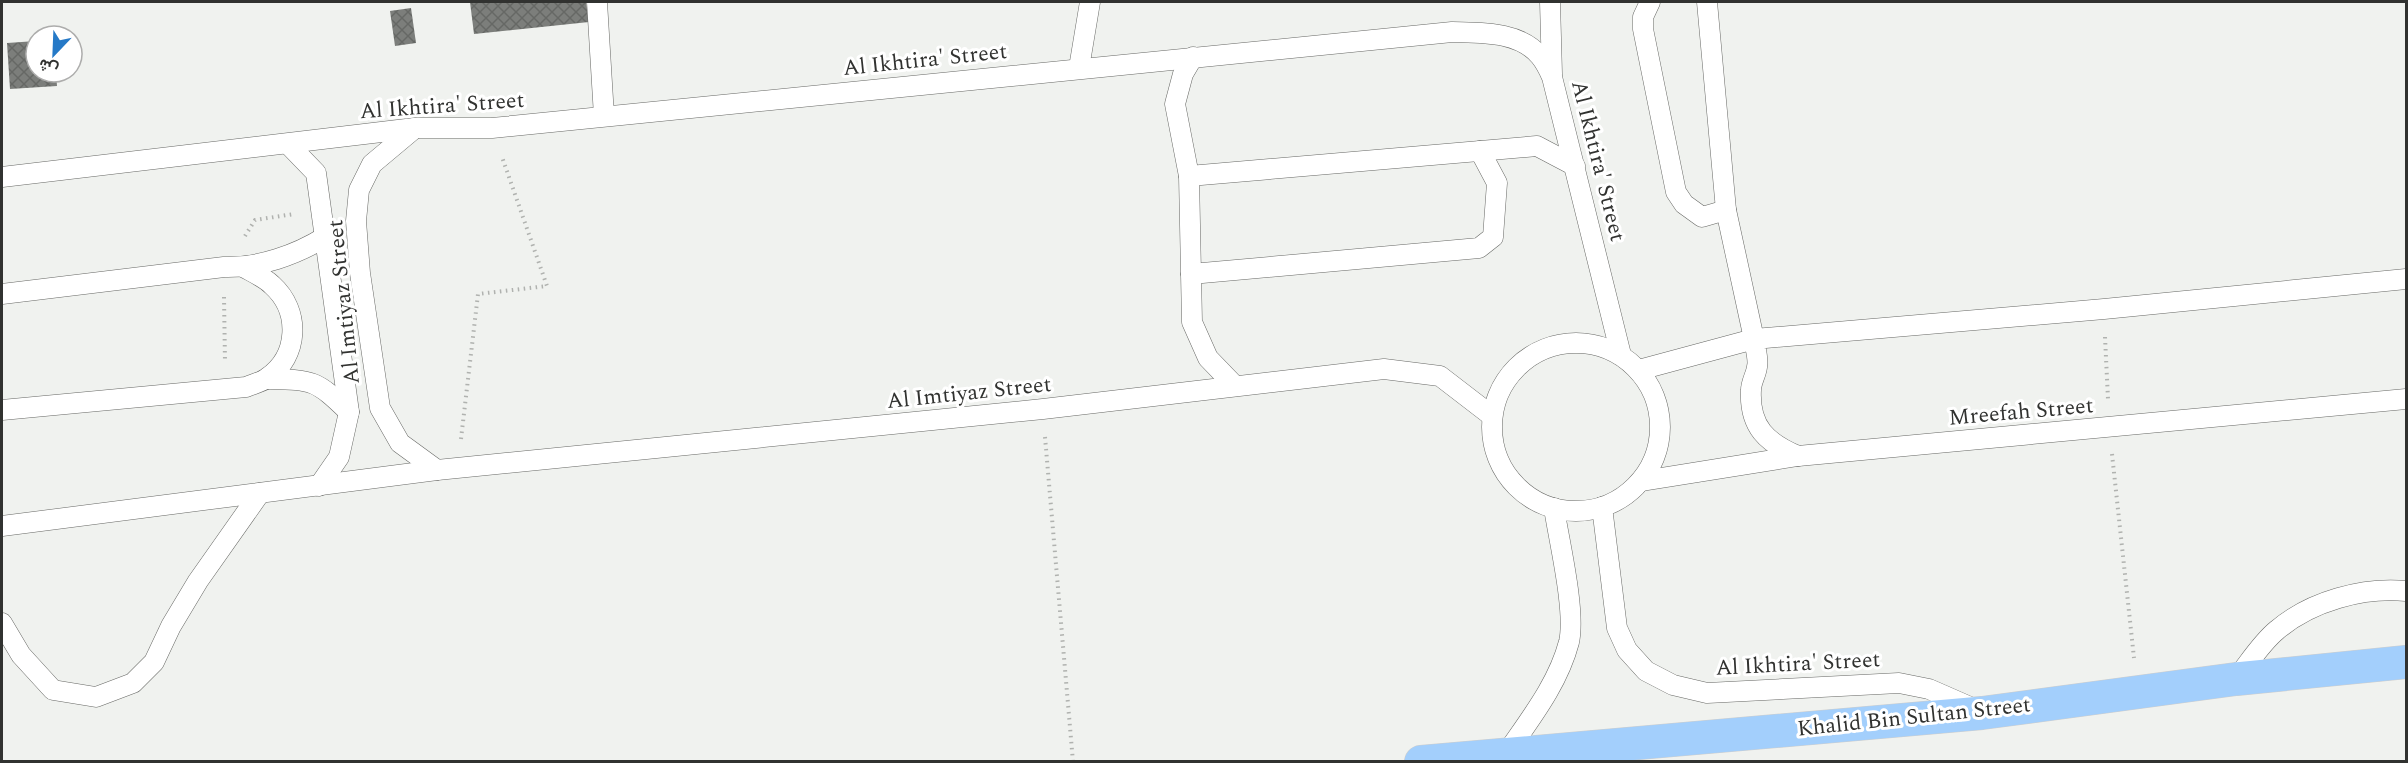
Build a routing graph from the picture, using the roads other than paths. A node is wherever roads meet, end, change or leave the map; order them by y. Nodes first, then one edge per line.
1 (597, 2) edge
2 (1090, 2) edge
3 (1550, 2) edge
4 (1650, 2) edge
5 (1707, 2) edge
6 (1193, 57) junction
7 (1079, 68) junction
8 (1552, 77) junction
9 (604, 116) junction
10 (415, 128) junction
11 (289, 145) junction
12 (1480, 151) junction
13 (1575, 166) junction
14 (1189, 176) junction
15 (2, 177) edge
16 (1726, 210) junction
17 (325, 237) junction
18 (245, 268) junction
19 (1191, 274) junction
20 (2406, 279) edge
21 (2, 294) edge
22 (1754, 339) junction
23 (1621, 355) junction
24 (1639, 370) junction
25 (266, 379) junction
26 (1235, 387) junction
27 (2406, 399) edge
28 (2, 410) edge
29 (349, 412) junction
30 (1492, 416) junction
31 (1798, 456) junction
32 (436, 470) junction
33 (1642, 481) junction
34 (319, 486) junction
35 (260, 493) junction
36 (1602, 507) junction
37 (1554, 508) junction
38 (2, 526) edge
39 (2406, 591) edge
40 (2, 623) edge
41 (2406, 662) edge
42 (2236, 679) junction
43 (1982, 713) junction
44 (1506, 754) junction
45 (1421, 762) edge

1 - 9 lane
2 - 7 lane
3 - 8 lane
4 - 16 lane
5 - 16 lane
6 - 7 lane, Al Ikhtira' Street
6 - 8 lane, Al Ikhtira' Street
6 - 14 lane
7 - 9 lane, Al Ikhtira' Street
8 - 13 lane, Al Ikhtira' Street
9 - 10 lane, Al Ikhtira' Street
10 - 11 lane, Al Ikhtira' Street
10 - 32 lane, Al Imtiyaz Street
11 - 15 lane, Al Ikhtira' Street
11 - 17 lane, Al Imtiyaz Street
12 - 13 lane
12 - 14 lane
12 - 19 lane
13 - 23 lane, Al Ikhtira' Street
14 - 19 lane
16 - 22 lane
17 - 18 lane
17 - 29 lane, Al Imtiyaz Street
18 - 21 lane
18 - 25 lane
19 - 26 lane
20 - 22 lane
22 - 24 lane
22 - 31 lane
23 - 24 lane
23 - 30 lane
24 - 33 lane
25 - 28 lane
25 - 29 lane
26 - 30 lane, Al Imtiyaz Street
26 - 32 lane, Al Imtiyaz Street
27 - 31 lane, Mreefah Street
29 - 34 lane, Al Imtiyaz Street
30 - 37 lane
31 - 33 lane, Mreefah Street
32 - 34 lane, Al Imtiyaz Street
33 - 36 lane
34 - 35 lane, Al Imtiyaz Street
35 - 38 lane, Al Imtiyaz Street
35 - 40 lane
36 - 37 lane
36 - 43 lane, Al Ikhtira' Street
37 - 44 lane
39 - 42 lane
41 - 42 main road, Khalid Bin Sultan Street
42 - 43 main road, Khalid Bin Sultan Street
43 - 44 main road, Khalid Bin Sultan Street
44 - 45 main road, Khalid Bin Sultan Street

